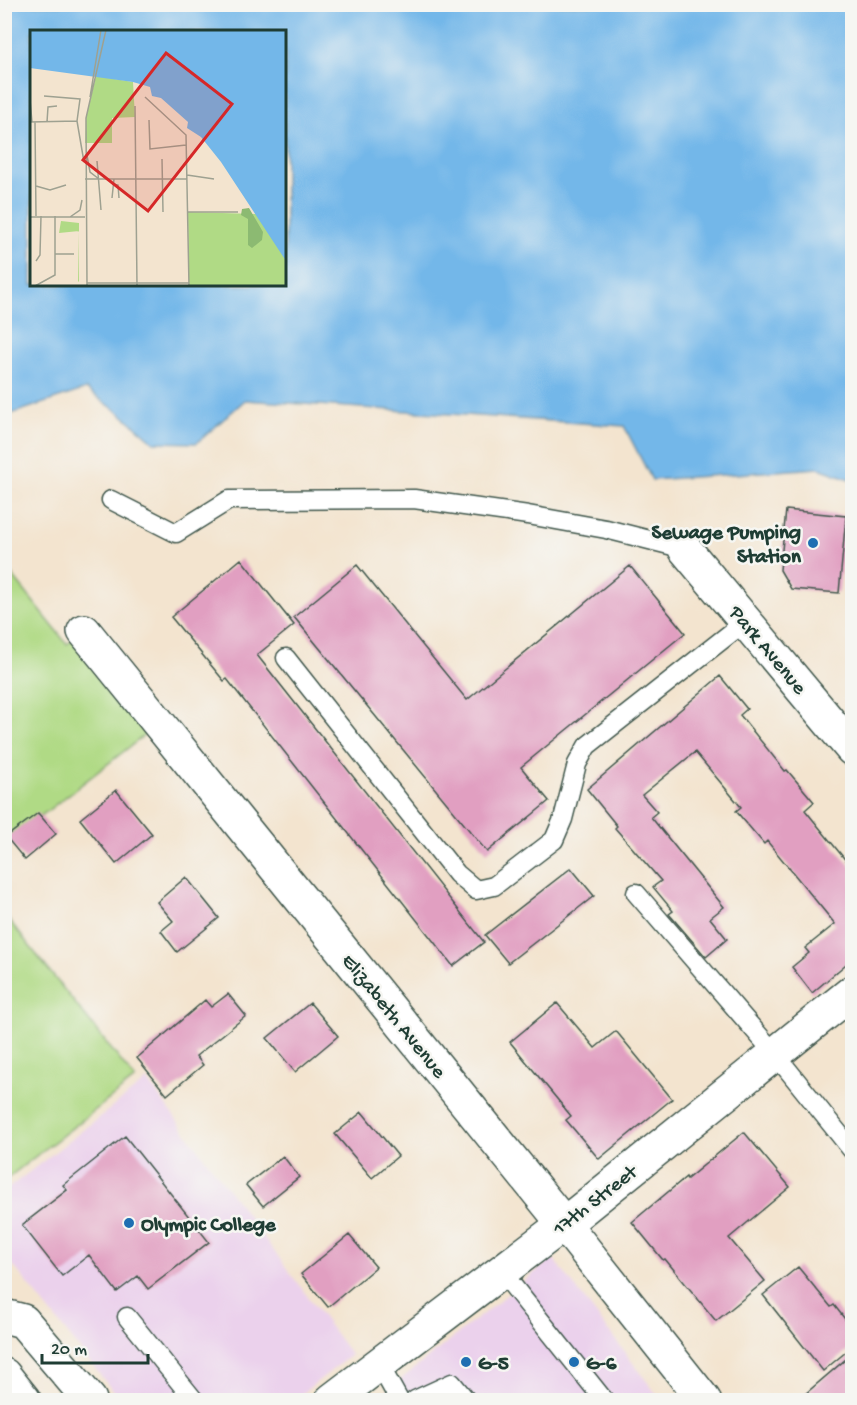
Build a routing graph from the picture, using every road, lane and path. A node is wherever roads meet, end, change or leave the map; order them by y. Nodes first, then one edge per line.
1 (111, 500) dead end
2 (685, 549) joint
3 (746, 621) junction
4 (84, 632) dead end
5 (286, 658) dead end
6 (852, 748) edge
7 (636, 893) dead end
8 (852, 992) edge
9 (775, 1054) junction
10 (852, 1150) edge
11 (564, 1224) junction
12 (501, 1271) junction
13 (4, 1316) edge
14 (127, 1317) dead end
15 (379, 1364) junction
16 (4, 1375) edge
17 (24, 1401) edge
18 (90, 1401) edge
19 (194, 1401) edge
20 (332, 1401) edge
21 (399, 1401) edge
22 (415, 1401) edge
23 (466, 1401) edge
24 (604, 1401) edge
25 (704, 1401) edge

1 - 2 lane
2 - 3 street, Park Avenue
3 - 5 lane
3 - 6 street, Park Avenue
4 - 11 street, Elizabeth Avenue
7 - 9 lane
8 - 9 street, 17th Street
9 - 10 lane
9 - 11 street, 17th Street
11 - 12 street, 17th Street
11 - 25 street, Elizabeth Avenue
12 - 15 street, 17th Street
12 - 24 lane
13 - 18 street
14 - 19 lane
15 - 20 street, 17th Street
15 - 21 lane
16 - 17 street
22 - 23 lane

